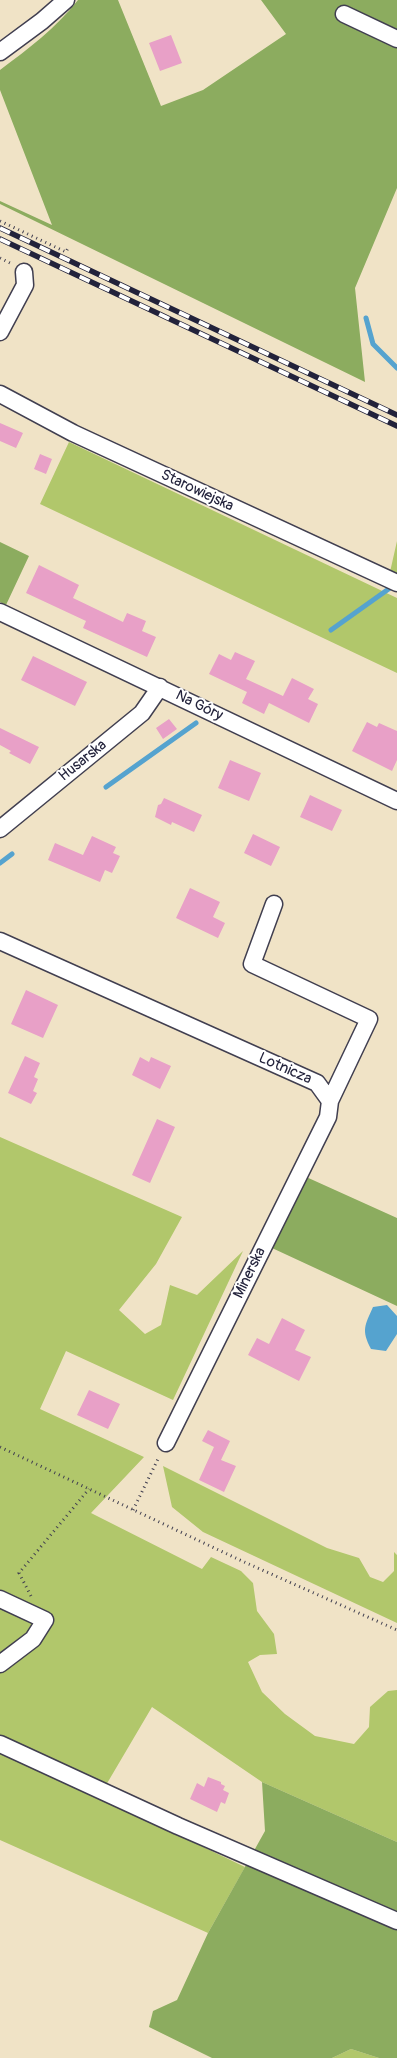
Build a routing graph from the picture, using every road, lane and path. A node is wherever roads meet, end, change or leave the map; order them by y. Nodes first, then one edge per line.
1 (66, 0) edge
2 (344, 14) dead end
3 (397, 39) edge
4 (0, 52) edge
5 (0, 221) edge
6 (68, 248) dead end
7 (24, 272) dead end
8 (0, 332) edge
9 (0, 394) edge
10 (397, 583) edge
11 (0, 612) edge
12 (160, 687) junction
13 (397, 802) edge
14 (0, 829) edge
15 (274, 904) dead end
16 (0, 941) edge
17 (330, 1101) junction
18 (166, 1443) joint
19 (0, 1447) edge
20 (89, 1489) junction
21 (133, 1510) junction
22 (32, 1597) dead end
23 (0, 1599) edge
24 (397, 1630) edge
25 (0, 1664) edge
26 (0, 1744) edge
27 (397, 1921) edge

1 - 4 street
2 - 3 street
5 - 6 path
7 - 8 street
9 - 10 street, Starowiejska
11 - 12 street, Na Góry
12 - 13 street, Na Góry
12 - 14 street, Husarska
15 - 17 street
16 - 17 street, Lotnicza
17 - 18 street, Minerska
18 - 21 path
19 - 20 path
20 - 21 path
20 - 22 path
21 - 24 path
23 - 25 street
26 - 27 street

